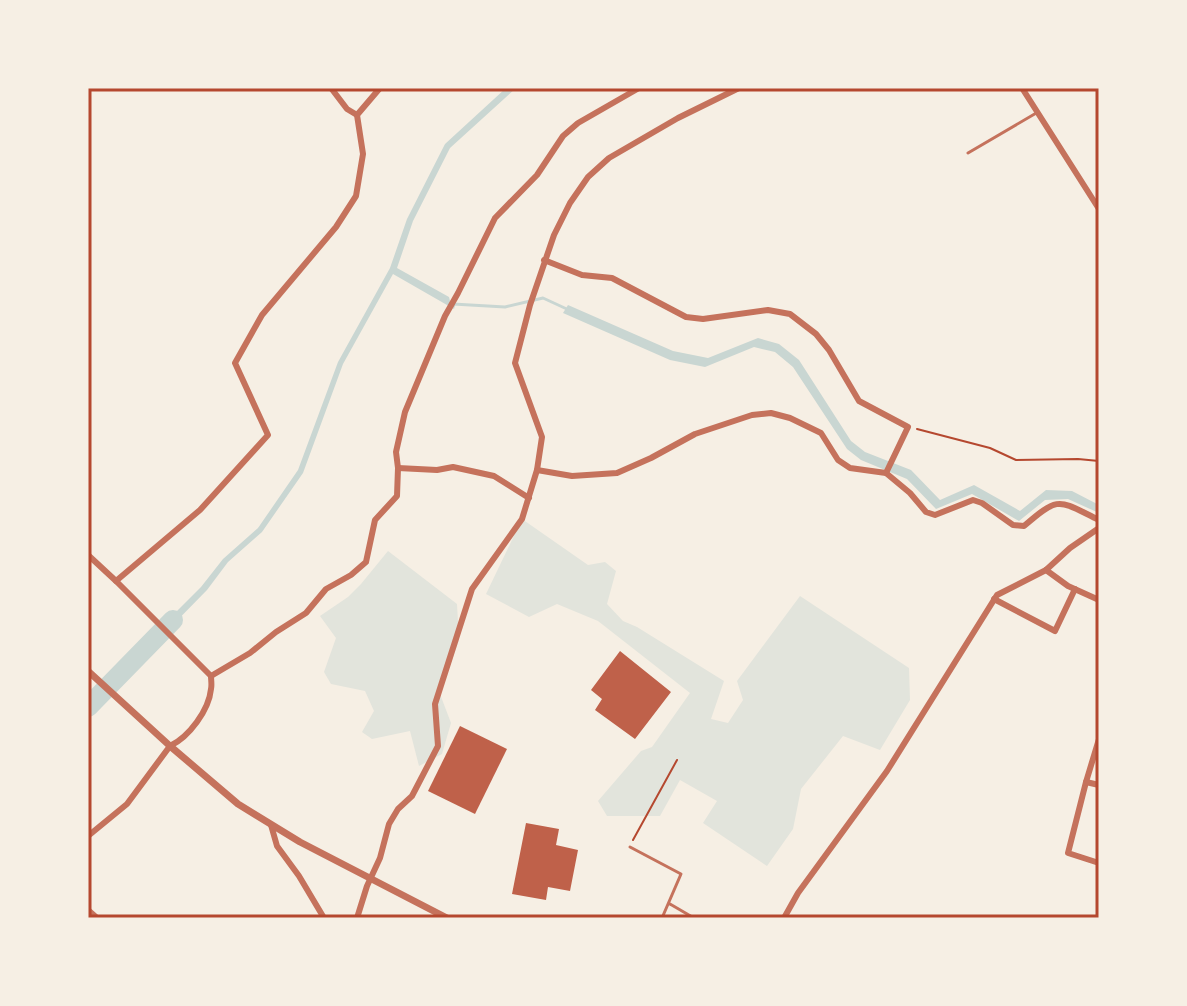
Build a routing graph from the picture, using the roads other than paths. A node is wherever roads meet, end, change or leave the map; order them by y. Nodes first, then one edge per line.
1 (331, 88) edge
2 (380, 88) edge
3 (639, 88) edge
4 (739, 88) edge
5 (1022, 88) edge
6 (1038, 112) junction
7 (357, 115) junction
8 (968, 153) dead end
9 (1099, 209) edge
10 (544, 260) junction
11 (398, 468) junction
12 (537, 470) junction
13 (886, 473) junction
14 (529, 498) junction
15 (1099, 520) edge
16 (1099, 528) edge
17 (88, 555) edge
18 (1046, 570) junction
19 (116, 581) junction
20 (1075, 589) junction
21 (994, 599) junction
22 (1099, 600) edge
23 (88, 671) edge
24 (211, 676) junction
25 (1099, 739) edge
26 (170, 746) junction
27 (1086, 782) junction
28 (1099, 785) edge
29 (271, 825) junction
30 (88, 836) edge
31 (630, 847) road end
32 (1099, 863) edge
33 (371, 879) junction
34 (669, 903) junction
35 (88, 910) edge
36 (97, 918) edge
37 (324, 918) edge
38 (357, 918) edge
39 (447, 918) edge
40 (662, 918) edge
41 (694, 918) edge
42 (784, 918) edge

1 - 7 street
2 - 7 street
3 - 11 street
4 - 10 street
5 - 6 street
6 - 8 lane
6 - 9 street
7 - 19 street
10 - 12 street
10 - 13 street
11 - 14 street
11 - 24 street
12 - 13 street
12 - 14 street
13 - 15 street
14 - 33 street
16 - 18 street
17 - 19 street
18 - 20 street
18 - 21 street
19 - 24 street
20 - 21 street
20 - 22 street
21 - 42 street
23 - 26 street
24 - 26 street
25 - 27 street
26 - 29 street
26 - 30 street
27 - 28 street
27 - 32 street
29 - 33 street
29 - 37 street
31 - 34 lane
33 - 38 street
33 - 39 street
34 - 40 lane
34 - 41 lane
35 - 36 street

